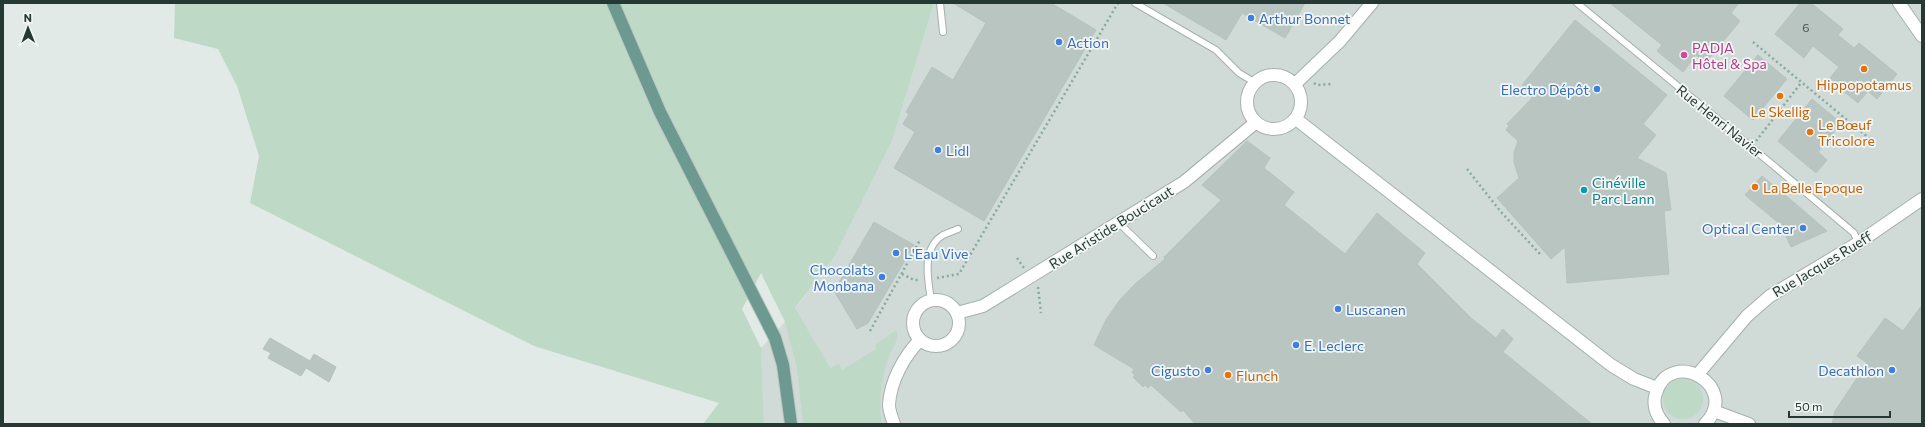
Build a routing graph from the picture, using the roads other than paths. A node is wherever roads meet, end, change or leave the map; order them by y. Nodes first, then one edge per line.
1 (613, 3) edge
2 (940, 3) edge
3 (1135, 3) edge
4 (1372, 3) edge
5 (1578, 3) edge
6 (1899, 3) edge
7 (943, 32) dead end
8 (1922, 36) edge
9 (1254, 82) junction
10 (1295, 84) junction
11 (1296, 119) junction
12 (1255, 123) junction
13 (1922, 198) edge
14 (1119, 222) junction
15 (958, 229) dead end
16 (1858, 243) junction
17 (1153, 256) dead end
18 (931, 300) junction
19 (957, 313) junction
20 (920, 340) junction
21 (1698, 374) junction
22 (1657, 388) junction
23 (1714, 411) junction
24 (791, 424) edge
25 (894, 424) edge
26 (1664, 424) edge
27 (1705, 424) edge
28 (1749, 424) edge

1 - 24 main road
2 - 7 lane
3 - 9 lane
4 - 10 street
5 - 16 lane, Rue Henri Navier
6 - 8 street
9 - 10 street
9 - 12 street
10 - 11 street
11 - 12 street
11 - 22 street
12 - 14 street, Rue Aristide Boucicaut
13 - 16 street, Rue Jacques Rueff
14 - 17 lane
14 - 19 street, Rue Aristide Boucicaut
15 - 18 lane
16 - 21 street, Rue Jacques Rueff
18 - 19 street
18 - 20 street
19 - 20 street
20 - 25 street
21 - 22 street
21 - 23 street
22 - 26 street
23 - 27 street
23 - 28 street

